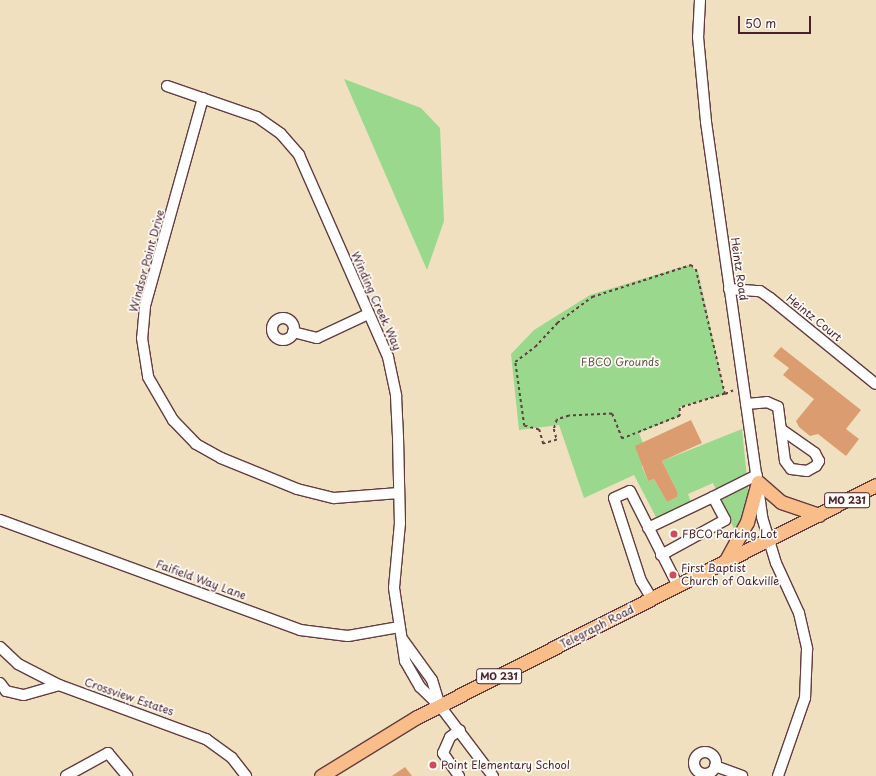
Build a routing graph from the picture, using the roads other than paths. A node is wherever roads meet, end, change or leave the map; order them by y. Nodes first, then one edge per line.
1 (700, 0) edge
2 (167, 86) dead end
3 (203, 98) junction
4 (729, 290) junction
5 (368, 314) junction
6 (293, 332) dead end
7 (876, 384) edge
8 (746, 404) junction
9 (782, 430) dead end
10 (757, 478) junction
11 (876, 485) edge
12 (399, 493) junction
13 (713, 497) junction
14 (819, 515) junction
15 (0, 520) edge
16 (648, 528) junction
17 (768, 540) junction
18 (661, 555) junction
19 (725, 562) junction
20 (678, 586) junction
21 (652, 599) junction
22 (399, 627) junction
23 (0, 647) edge
24 (0, 683) edge
25 (59, 685) junction
26 (440, 706) junction
27 (460, 730) junction
28 (715, 766) dead end
29 (66, 776) edge
30 (127, 776) edge
31 (246, 776) edge
32 (321, 776) edge
33 (459, 776) edge
34 (493, 776) edge
35 (742, 776) edge
36 (778, 776) edge

1 - 4 street, Heintz Road
2 - 3 street, Winding Creek Way
3 - 5 street, Winding Creek Way
3 - 12 street, Windsor Point Drive
4 - 7 street, Heintz Court
4 - 8 street, Heintz Road
5 - 6 street
5 - 12 street, Winding Creek Way
8 - 9 street
8 - 10 street, Heintz Road
10 - 13 street
10 - 14 main road
10 - 17 street, Heintz Road
10 - 19 main road
11 - 14 main road, Telegraph Road / MO 231
12 - 22 street, Winding Creek Way
13 - 16 street
13 - 18 street
14 - 17 main road, Telegraph Road / MO 231
15 - 22 street, Faifield Way Lane
16 - 18 street
16 - 21 street
17 - 19 main road, Telegraph Road / MO 231
17 - 36 street, Heintz Road
18 - 20 street
19 - 20 main road, Telegraph Road / MO 231
20 - 21 main road, Telegraph Road / MO 231
21 - 26 main road, Telegraph Road / MO 231
22 - 26 street, Winding Creek Way
23 - 25 street, Crossview Estates
24 - 25 street
25 - 31 street, Crossview Estates
26 - 27 street
26 - 32 main road, Telegraph Road / MO 231
27 - 33 street
27 - 34 street
28 - 35 street
29 - 30 street

